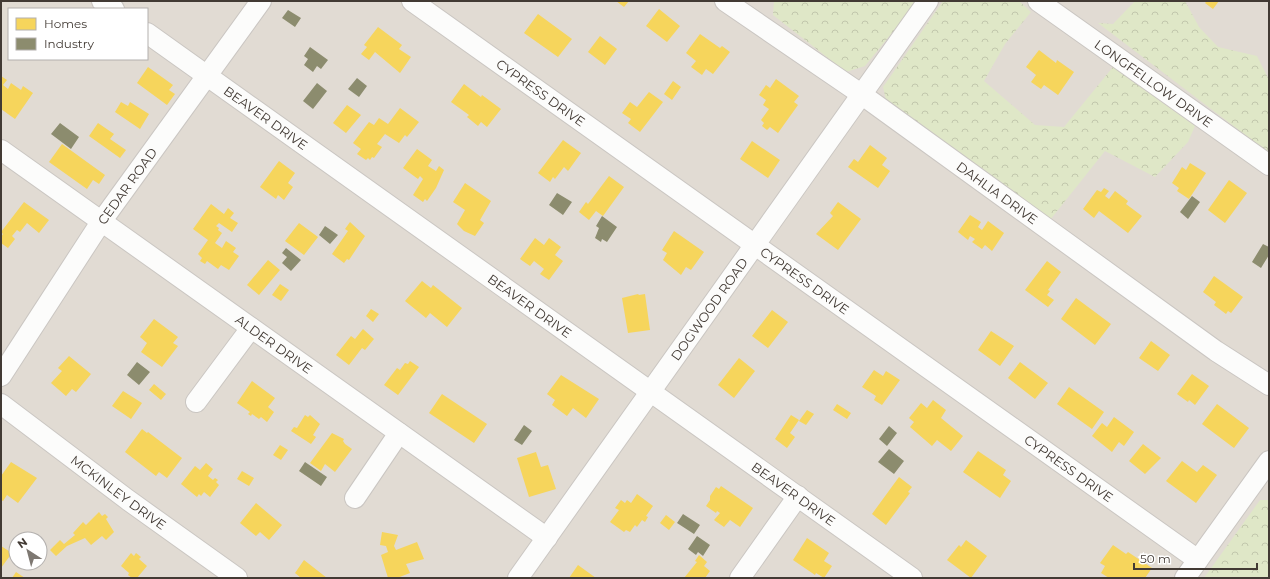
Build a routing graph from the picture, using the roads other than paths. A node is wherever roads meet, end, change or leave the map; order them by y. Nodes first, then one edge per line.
1 (102, 1) edge
2 (261, 1) edge
3 (412, 1) edge
4 (725, 1) edge
5 (928, 1) edge
6 (1038, 1) edge
7 (112, 8) edge
8 (148, 34) edge
9 (208, 76) junction
10 (861, 94) junction
11 (1, 150) edge
12 (1269, 165) edge
13 (101, 222) junction
14 (756, 245) junction
15 (251, 328) junction
16 (1, 376) edge
17 (1269, 385) edge
18 (651, 391) junction
19 (196, 402) dead end
20 (1, 404) edge
21 (399, 433) junction
22 (1269, 461) edge
23 (798, 496) junction
24 (355, 498) dead end
25 (547, 538) junction
26 (1198, 560) junction
27 (238, 578) edge
28 (518, 578) edge
29 (740, 578) edge
30 (912, 578) edge
31 (1185, 578) edge

1 - 7 street
2 - 9 street, CEDAR ROAD
3 - 14 street, CYPRESS DRIVE
4 - 10 street, DAHLIA DRIVE
5 - 10 street, DOGWOOD ROAD
6 - 12 street, LONGFELLOW DRIVE
8 - 9 street, BEAVER DRIVE
9 - 13 street, CEDAR ROAD
9 - 18 street, BEAVER DRIVE
10 - 14 street, DOGWOOD ROAD
10 - 17 street, DAHLIA DRIVE
11 - 13 street, ALDER DRIVE
13 - 15 street, ALDER DRIVE
13 - 16 street, CEDAR ROAD
14 - 18 street, DOGWOOD ROAD
14 - 26 street, CYPRESS DRIVE
15 - 19 street
15 - 21 street, ALDER DRIVE
18 - 23 street, BEAVER DRIVE
18 - 25 street, DOGWOOD ROAD
20 - 27 street, MCKINLEY DRIVE
21 - 24 street
21 - 25 street, ALDER DRIVE
22 - 26 street
23 - 29 street
23 - 30 street, BEAVER DRIVE
25 - 28 street, DOGWOOD ROAD
26 - 31 street

